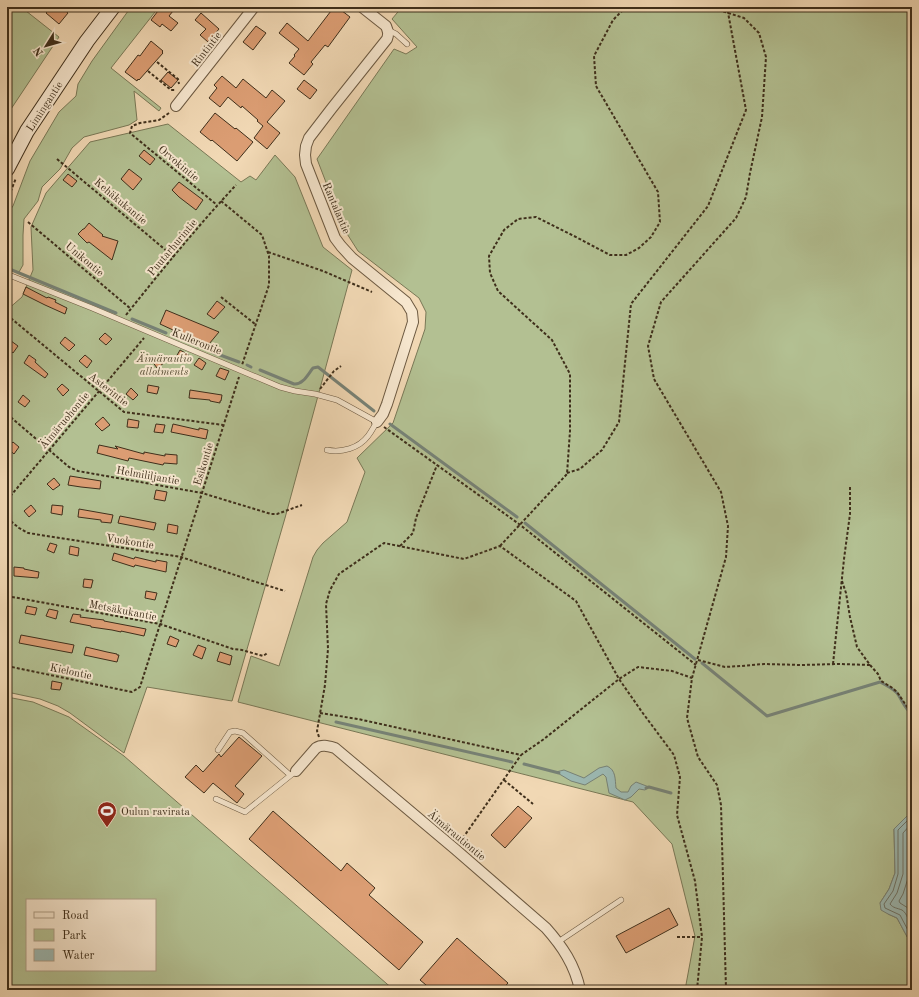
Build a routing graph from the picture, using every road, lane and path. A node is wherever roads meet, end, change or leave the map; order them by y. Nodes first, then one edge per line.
1 (113, 7) edge
2 (254, 7) edge
3 (362, 7) edge
4 (626, 7) edge
5 (709, 7) edge
6 (728, 7) edge
7 (729, 13) junction
8 (388, 30) junction
9 (407, 44) dead end
10 (157, 62) dead end
11 (148, 71) dead end
12 (179, 84) dead end
13 (175, 90) dead end
14 (176, 106) dead end
15 (163, 118) dead end
16 (57, 159) dead end
17 (7, 169) edge
18 (236, 185) dead end
19 (221, 201) junction
20 (217, 205) junction
21 (28, 222) dead end
22 (268, 252) junction
23 (174, 256) junction
24 (9, 275) dead end
25 (372, 292) dead end
26 (221, 296) dead end
27 (131, 309) junction
28 (7, 315) edge
29 (122, 321) junction
30 (255, 324) junction
31 (149, 332) junction
32 (341, 366) dead end
33 (241, 370) junction
34 (327, 380) dead end
35 (99, 391) junction
36 (7, 414) edge
37 (378, 422) junction
38 (223, 425) junction
39 (49, 450) junction
40 (327, 450) dead end
41 (437, 465) junction
42 (566, 474) junction
43 (850, 485) dead end
44 (202, 493) junction
45 (7, 500) edge
46 (302, 505) dead end
47 (7, 518) edge
48 (519, 524) junction
49 (400, 546) junction
50 (500, 546) junction
51 (181, 557) junction
52 (842, 579) junction
53 (285, 591) dead end
54 (7, 596) edge
55 (160, 624) junction
56 (268, 652) dead end
57 (698, 660) junction
58 (834, 664) junction
59 (696, 665) junction
60 (870, 665) junction
61 (7, 666) edge
62 (692, 678) junction
63 (619, 679) junction
64 (132, 692) joint
65 (912, 713) edge
66 (320, 714) junction
67 (320, 745) junction
68 (218, 750) dead end
69 (521, 754) junction
70 (293, 773) junction
71 (504, 780) junction
72 (216, 799) dead end
73 (533, 804) dead end
74 (455, 849) junction
75 (621, 900) dead end
76 (677, 937) dead end
77 (702, 937) junction
78 (558, 942) junction
79 (580, 990) edge
80 (697, 990) edge
81 (726, 990) edge

1 - 17 main road, Limingantie
2 - 14 street, Rintintie
3 - 8 street
4 - 42 path
5 - 7 path
6 - 7 path
7 - 42 path
7 - 57 path
8 - 9 lane
8 - 37 street, Rantalantie
10 - 12 path
11 - 13 path
15 - 20 path, Orvokintie
16 - 23 path, Kehäkukantie
18 - 19 path, Puutarhurintie
19 - 20 path, Puutarhurintie
19 - 22 path, Esikontie
20 - 23 path, Puutarhurintie
21 - 27 path, Unikontie
22 - 25 path
22 - 30 path, Esikontie
23 - 27 path, Puutarhurintie
24 - 29 lane, Kullerontie
26 - 30 path
27 - 29 path, Puutarhurintie
28 - 35 path, Asterintie
29 - 31 lane, Kullerontie
30 - 33 path, Esikontie
31 - 33 lane, Kullerontie
31 - 35 path, Äimäruohontie
32 - 34 path
33 - 37 lane, Kullerontie
33 - 38 path, Esikontie
35 - 38 path, Asterintie
35 - 39 path, Äimäruohontie
36 - 39 path, Helmililjantie
37 - 40 lane
37 - 41 path
38 - 44 path, Esikontie
39 - 44 path, Helmililjantie
39 - 45 path, Äimäruohontie
41 - 48 path
41 - 49 path
42 - 48 path
43 - 52 path
44 - 46 path, Helmililjantie
44 - 51 path, Esikontie
47 - 51 path, Vuokontie
48 - 50 path
48 - 59 path
49 - 50 path
49 - 66 path
50 - 63 path
51 - 53 path, Vuokontie
51 - 55 path, Esikontie
52 - 58 path
52 - 60 path
54 - 55 path, Metsäkukantie
55 - 56 path, Metsäkukantie
55 - 64 path, Esikontie
57 - 58 path
57 - 59 path
58 - 60 path
59 - 62 path
60 - 65 path
61 - 64 path, Kielontie
62 - 63 path
62 - 81 path
63 - 69 path
63 - 77 path
66 - 67 path
66 - 69 path
67 - 70 street
67 - 74 street, Äimärautiontie
68 - 70 lane
69 - 71 path
70 - 72 lane
71 - 73 path
71 - 74 path
74 - 78 street, Äimärautiontie
75 - 78 lane
76 - 77 path
77 - 80 path
78 - 79 street, Äimärautiontie

